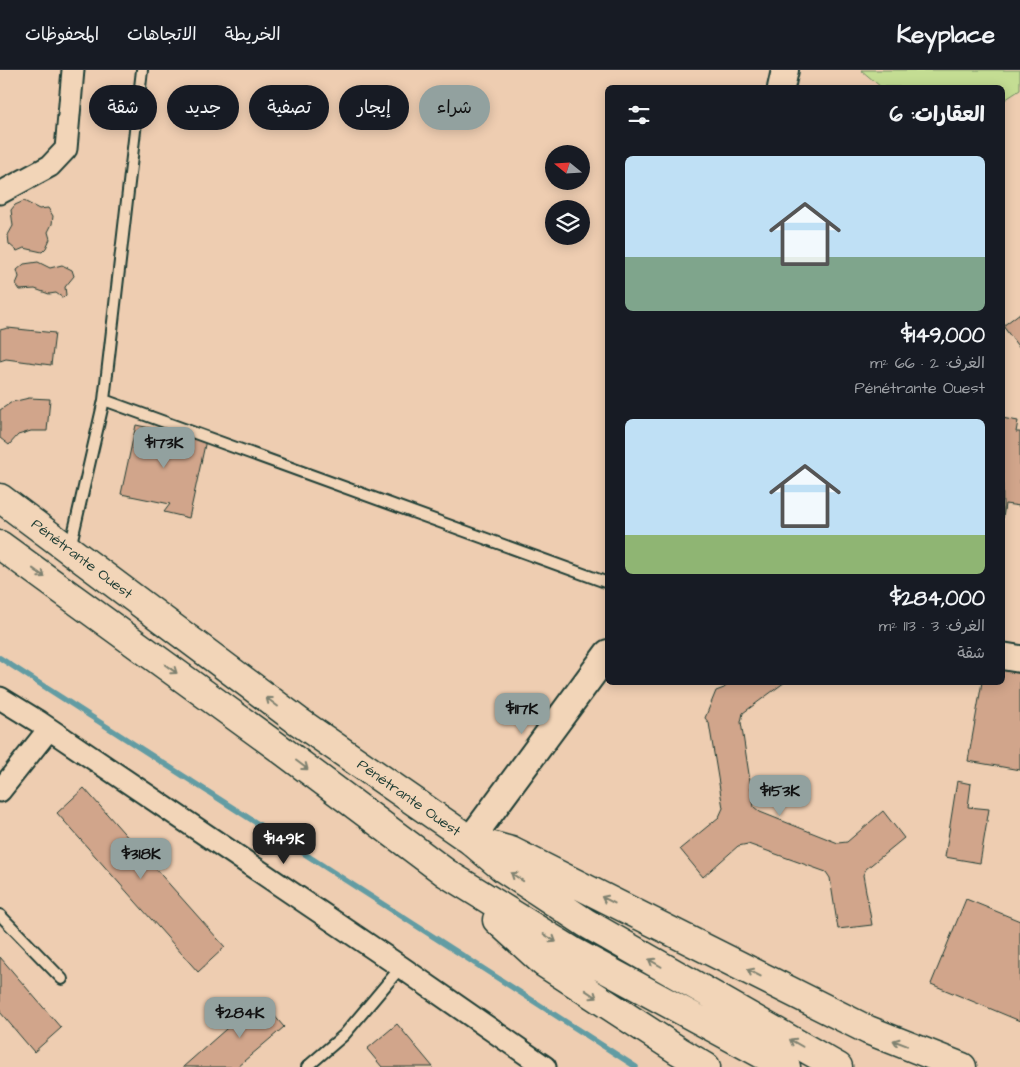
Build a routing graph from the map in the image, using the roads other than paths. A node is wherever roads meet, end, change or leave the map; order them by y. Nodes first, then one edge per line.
1 (73, 70) edge
2 (142, 70) edge
3 (785, 70) edge
4 (782, 85) edge
5 (0, 193) edge
6 (104, 400) junction
7 (0, 498) edge
8 (0, 545) edge
9 (70, 550) junction
10 (605, 582) edge
11 (1005, 656) edge
12 (605, 657) edge
13 (1020, 659) edge
14 (0, 698) edge
15 (49, 729) junction
16 (0, 790) edge
17 (470, 840) junction
18 (446, 873) junction
19 (0, 915) edge
20 (401, 967) junction
21 (62, 979) dead end
22 (307, 1067) edge
23 (544, 1067) edge
24 (706, 1067) edge
25 (786, 1067) edge
26 (838, 1067) edge
27 (962, 1067) edge

1 - 5 street
2 - 6 lane
3 - 4 street
6 - 9 lane
6 - 10 lane
7 - 9 highway, Pénétrante Ouest
8 -> 18 highway
17 -> 9 highway, Pénétrante Ouest
11 - 13 street
12 - 17 street
14 - 15 street
15 - 16 street
15 - 20 street
26 -> 17 highway, Pénétrante Ouest
27 -> 17 highway
18 -> 24 highway
18 -> 25 highway
19 - 21 lane
20 - 22 lane
20 - 23 street

